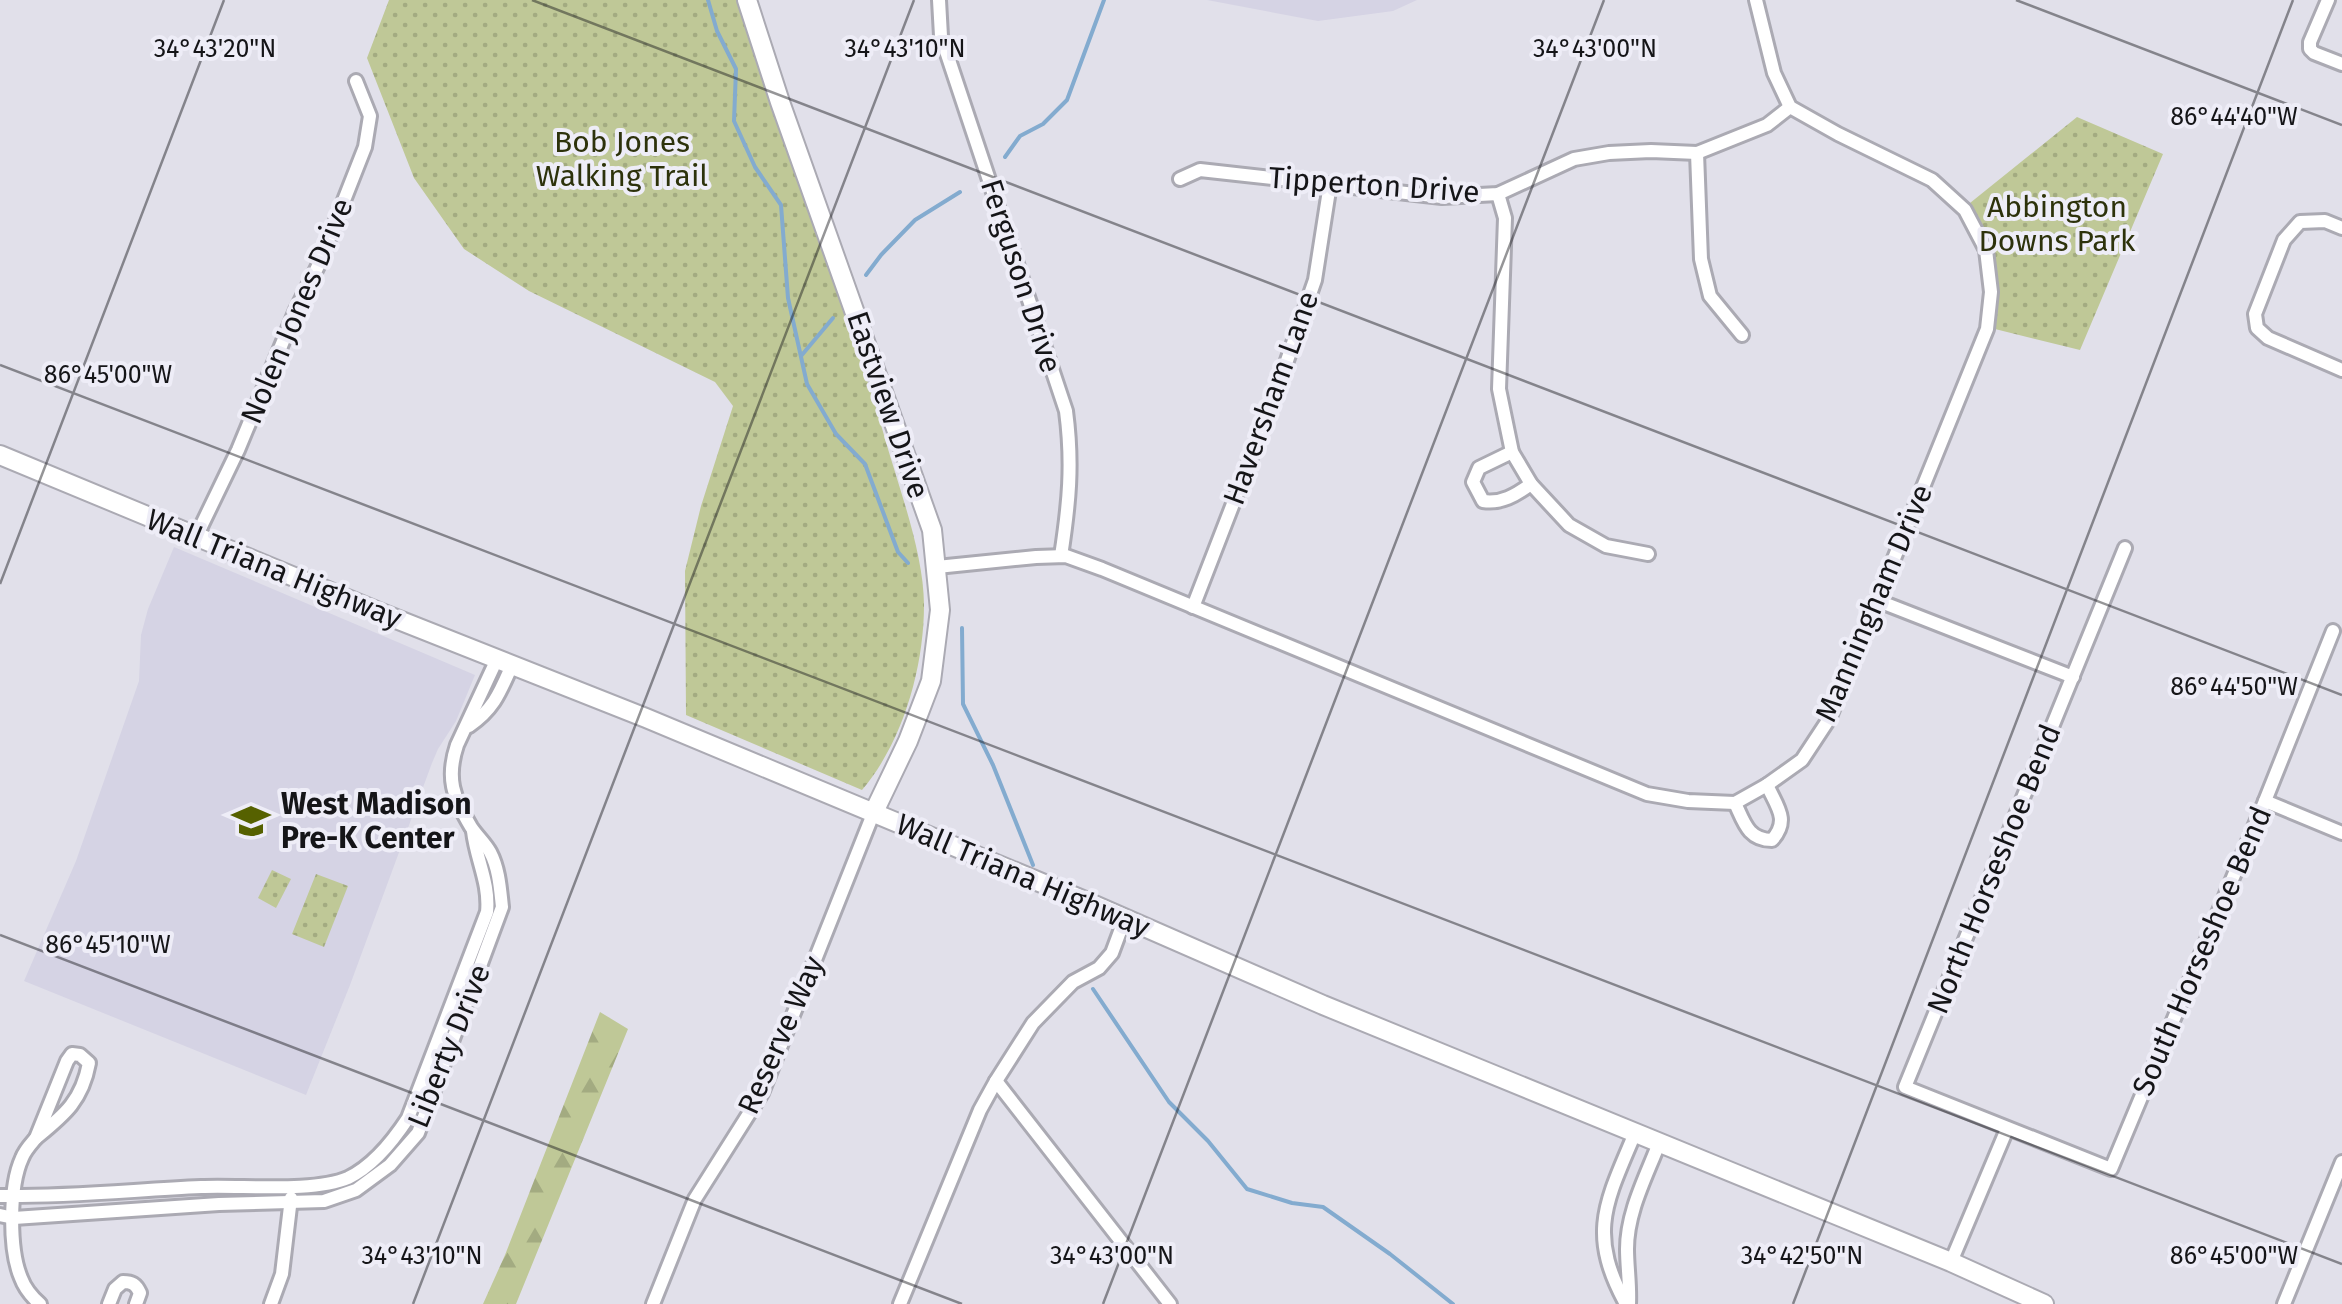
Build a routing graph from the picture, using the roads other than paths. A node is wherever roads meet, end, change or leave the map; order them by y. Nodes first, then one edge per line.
1 (747, 0) edge
2 (939, 0) edge
3 (1756, 0) edge
4 (2328, 0) edge
5 (2342, 64) edge
6 (356, 81) dead end
7 (1790, 108) junction
8 (1697, 153) junction
9 (1180, 180) dead end
10 (1330, 184) junction
11 (1498, 194) junction
12 (2342, 228) edge
13 (1742, 335) dead end
14 (2342, 370) edge
15 (1512, 452) junction
16 (0, 455) edge
17 (1531, 484) junction
18 (196, 537) junction
19 (2125, 548) dead end
20 (1648, 554) dead end
21 (1061, 556) junction
22 (937, 566) junction
23 (1876, 600) junction
24 (1193, 607) junction
25 (2333, 631) dead end
26 (505, 662) junction
27 (2073, 677) junction
28 (1766, 786) junction
29 (2264, 801) junction
30 (1734, 803) junction
31 (874, 814) junction
32 (472, 828) junction
33 (2342, 833) edge
34 (1125, 918) junction
35 (996, 1080) junction
36 (2007, 1129) junction
37 (1634, 1133) junction
38 (36, 1138) junction
39 (1660, 1143) junction
40 (2342, 1162) edge
41 (291, 1186) junction
42 (7, 1196) edge
43 (291, 1203) junction
44 (7, 1216) edge
45 (1951, 1262) junction
46 (40, 1304) edge
47 (109, 1304) edge
48 (136, 1304) edge
49 (271, 1304) edge
50 (653, 1304) edge
51 (900, 1304) edge
52 (1170, 1304) edge
53 (1628, 1304) edge
54 (2044, 1304) edge
55 (2284, 1304) edge

1 - 22 main road, Eastview Drive
2 - 21 street, Ferguson Drive
3 - 7 street
4 - 5 street
6 - 18 street, Nolen Jones Drive
7 - 8 street, Tipperton Drive
7 - 23 street, Manningham Drive
8 - 11 street, Tipperton Drive
8 - 13 street
9 - 10 street, Tipperton Drive
10 - 11 street, Tipperton Drive
10 - 24 street, Haversham Lane
11 - 15 street
12 - 14 street
15 - 17 street
15 - 17 street
16 - 18 main road, Wall Triana Highway
17 - 20 street
18 - 26 main road, Wall Triana Highway
19 - 27 street, North Horseshoe Bend
21 - 22 street
21 - 24 street
22 - 31 main road, Eastview Drive
23 - 27 street
23 - 28 street, Manningham Drive
24 - 30 street
25 - 29 street, South Horseshoe Bend
26 - 31 main road, Wall Triana Highway
26 - 32 street, Liberty Drive
27 - 36 street, North Horseshoe Bend
28 - 30 street, Manningham Drive
28 - 30 street
29 - 33 street
29 - 36 street, South Horseshoe Bend
31 - 34 main road, Wall Triana Highway
31 - 50 street, Reserve Way
32 - 41 street, Liberty Drive
32 - 43 street, Liberty Drive
34 - 35 street
34 - 37 main road, Wall Triana Highway
35 - 51 street
35 - 52 street
36 - 45 street
37 - 39 main road, Wall Triana Highway
37 - 53 street
38 - 38 street
38 - 42 street
39 - 45 main road, Wall Triana Highway
39 - 53 street
40 - 55 street
41 - 42 street, Liberty Drive
41 - 43 street
42 - 44 street
43 - 44 street, Liberty Drive
43 - 49 street
44 - 46 street
45 - 54 main road, Wall Triana Highway
47 - 48 street

